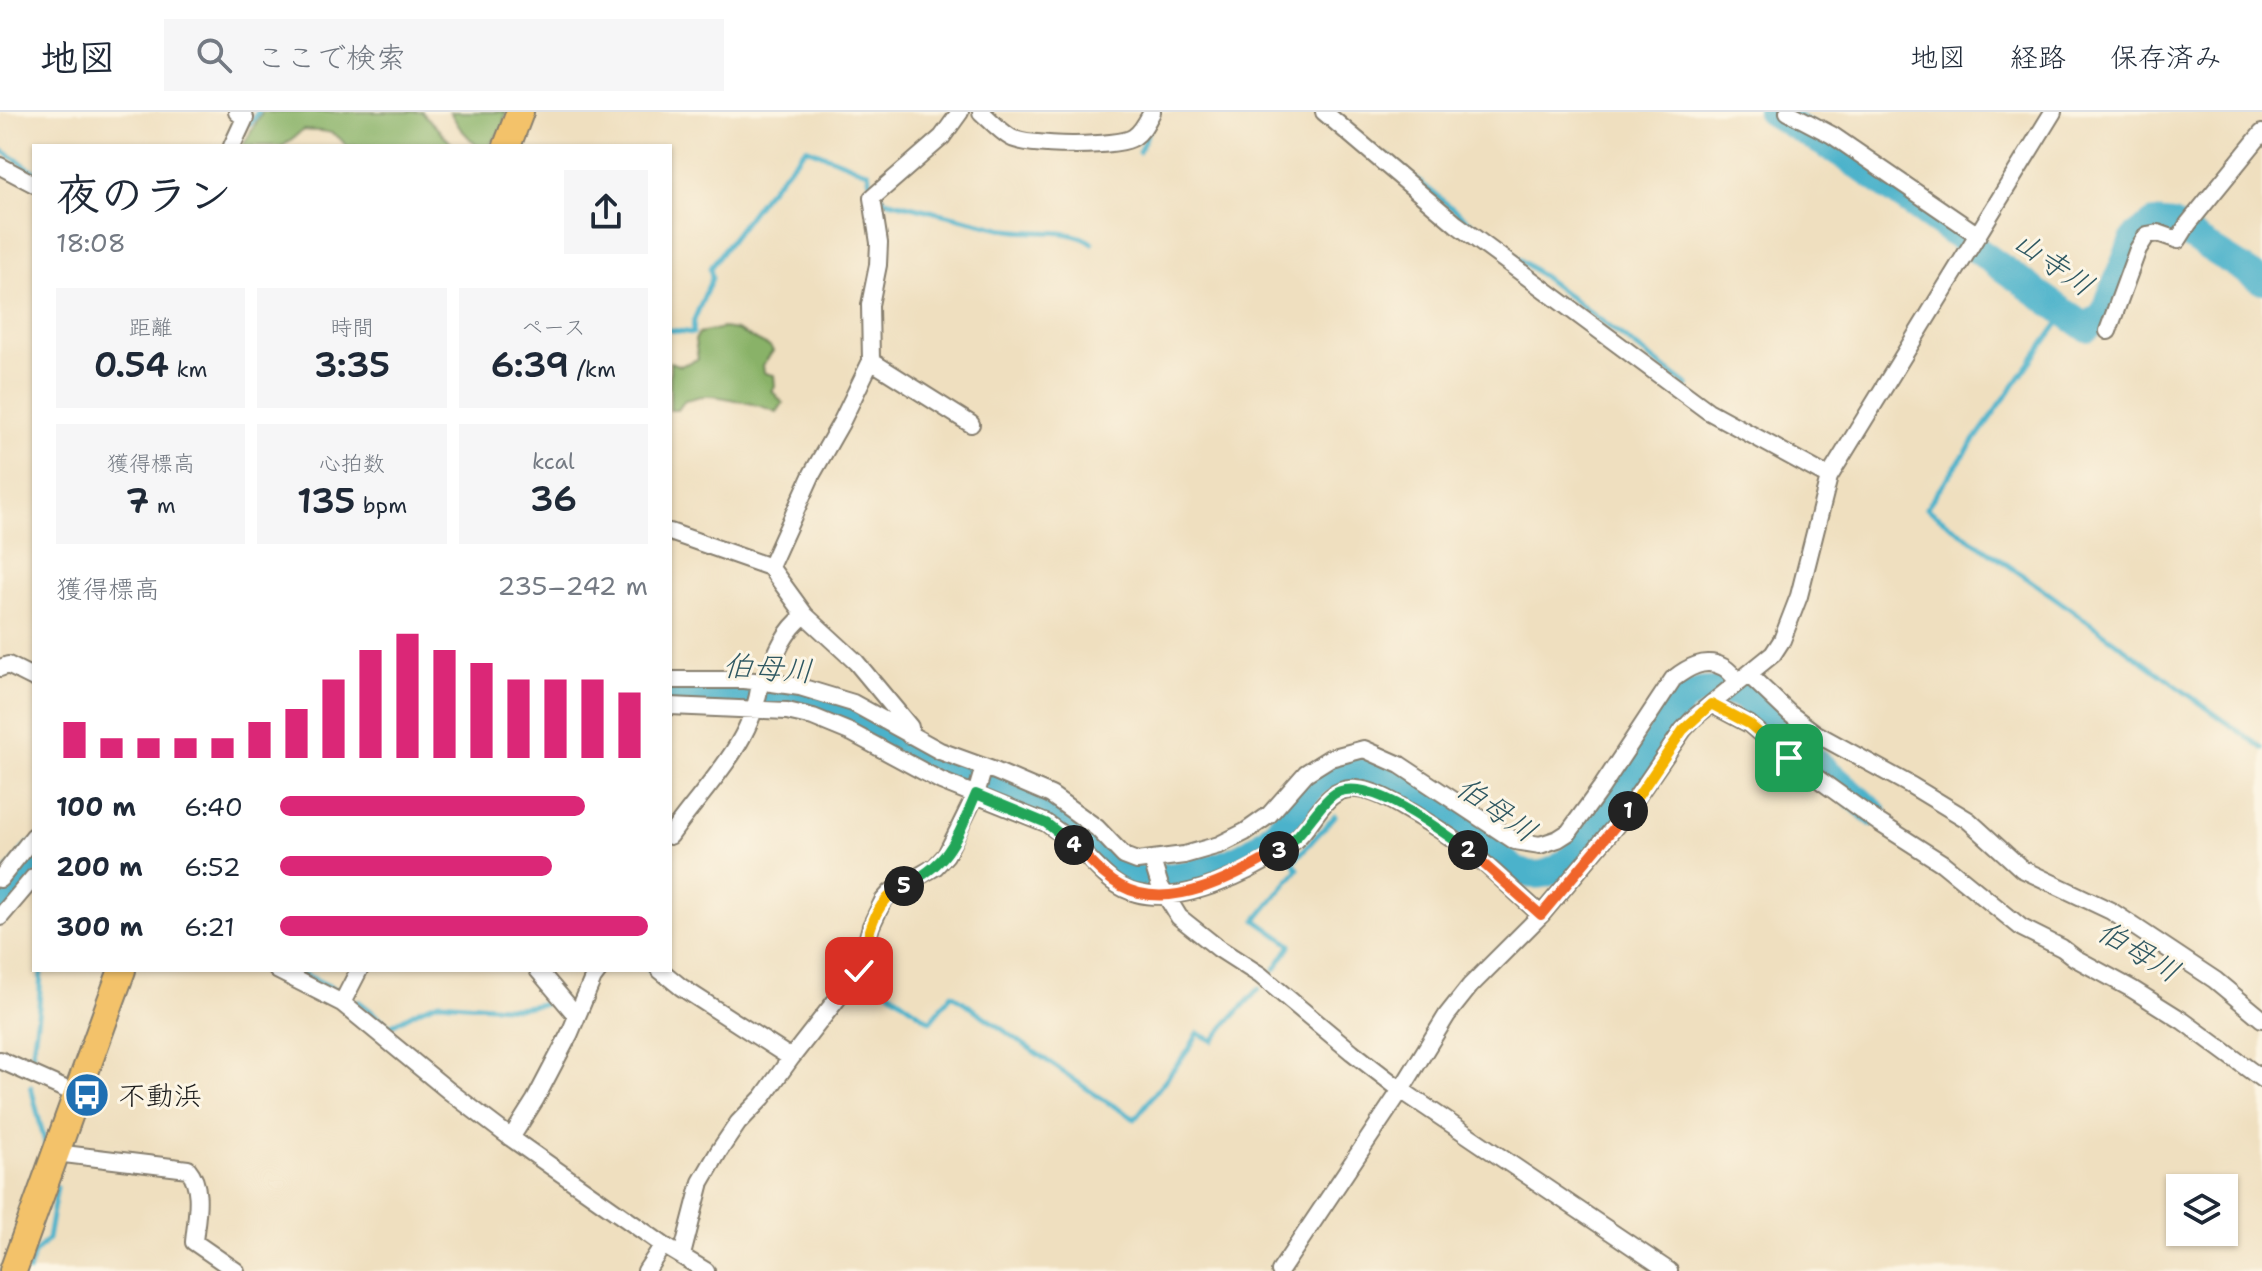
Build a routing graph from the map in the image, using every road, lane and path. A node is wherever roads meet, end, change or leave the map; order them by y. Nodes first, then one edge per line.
1 (237, 112) edge
2 (520, 112) edge
3 (960, 112) edge
4 (981, 112) edge
5 (1152, 112) edge
6 (1324, 112) edge
7 (1788, 112) edge
8 (2053, 112) edge
9 (2262, 133) edge
10 (233, 144) edge
11 (508, 144) edge
12 (0, 166) edge
13 (32, 183) edge
14 (1978, 235) junction
15 (2108, 331) dead end
16 (871, 361) junction
17 (971, 424) dead end
18 (1829, 477) junction
19 (672, 533) edge
20 (770, 567) junction
21 (805, 615) junction
22 (0, 668) edge
23 (32, 677) edge
24 (1744, 678) junction
25 (672, 680) edge
26 (762, 682) junction
27 (1711, 704) junction
28 (672, 706) edge
29 (755, 709) junction
30 (909, 735) junction
31 (984, 767) junction
32 (976, 794) junction
33 (672, 833) edge
34 (32, 838) edge
35 (16, 858) junction
36 (32, 872) edge
37 (32, 877) edge
38 (1158, 878) junction
39 (0, 879) edge
40 (1541, 915) junction
41 (0, 917) edge
42 (121, 972) edge
43 (281, 972) edge
44 (358, 972) edge
45 (540, 972) edge
46 (598, 972) edge
47 (662, 972) edge
48 (342, 1003) junction
49 (576, 1015) junction
50 (2262, 1019) edge
51 (791, 1058) junction
52 (0, 1060) edge
53 (2262, 1079) edge
54 (1401, 1090) junction
55 (76, 1094) junction
56 (511, 1138) junction
57 (56, 1153) junction
58 (663, 1245) junction
59 (682, 1255) junction
60 (13, 1271) edge
61 (236, 1271) edge
62 (646, 1271) edge
63 (706, 1271) edge
64 (1280, 1271) edge
65 (1669, 1271) edge

1 - 10 street
2 - 11 main road
3 - 16 street
4 - 5 street
6 - 18 street
7 - 14 street
8 - 14 street
9 - 15 street
12 - 13 street
14 - 18 street
16 - 17 street
16 - 20 street
18 - 24 street
19 - 20 street
20 - 21 street
21 - 26 street
21 - 30 street
22 - 23 street
24 - 27 street
24 - 38 street
24 - 50 street
25 - 26 street
26 - 29 street
26 - 30 street
27 - 40 street
27 - 53 street
28 - 29 street
29 - 32 street
29 - 33 street
30 - 31 street
31 - 32 street
31 - 38 street
32 - 38 street
32 - 51 street
34 - 35 street
35 - 36 street
35 - 39 street
37 - 41 street
38 - 40 street
38 - 54 street
40 - 54 street
42 - 55 main road
43 - 48 street
44 - 48 street
45 - 49 street
46 - 49 street
47 - 51 street
48 - 56 street
49 - 56 street
51 - 59 street
52 - 55 street
54 - 64 street
54 - 65 street
55 - 57 main road
56 - 58 street
57 - 60 main road
57 - 61 street
58 - 59 street
58 - 62 street
59 - 63 street

